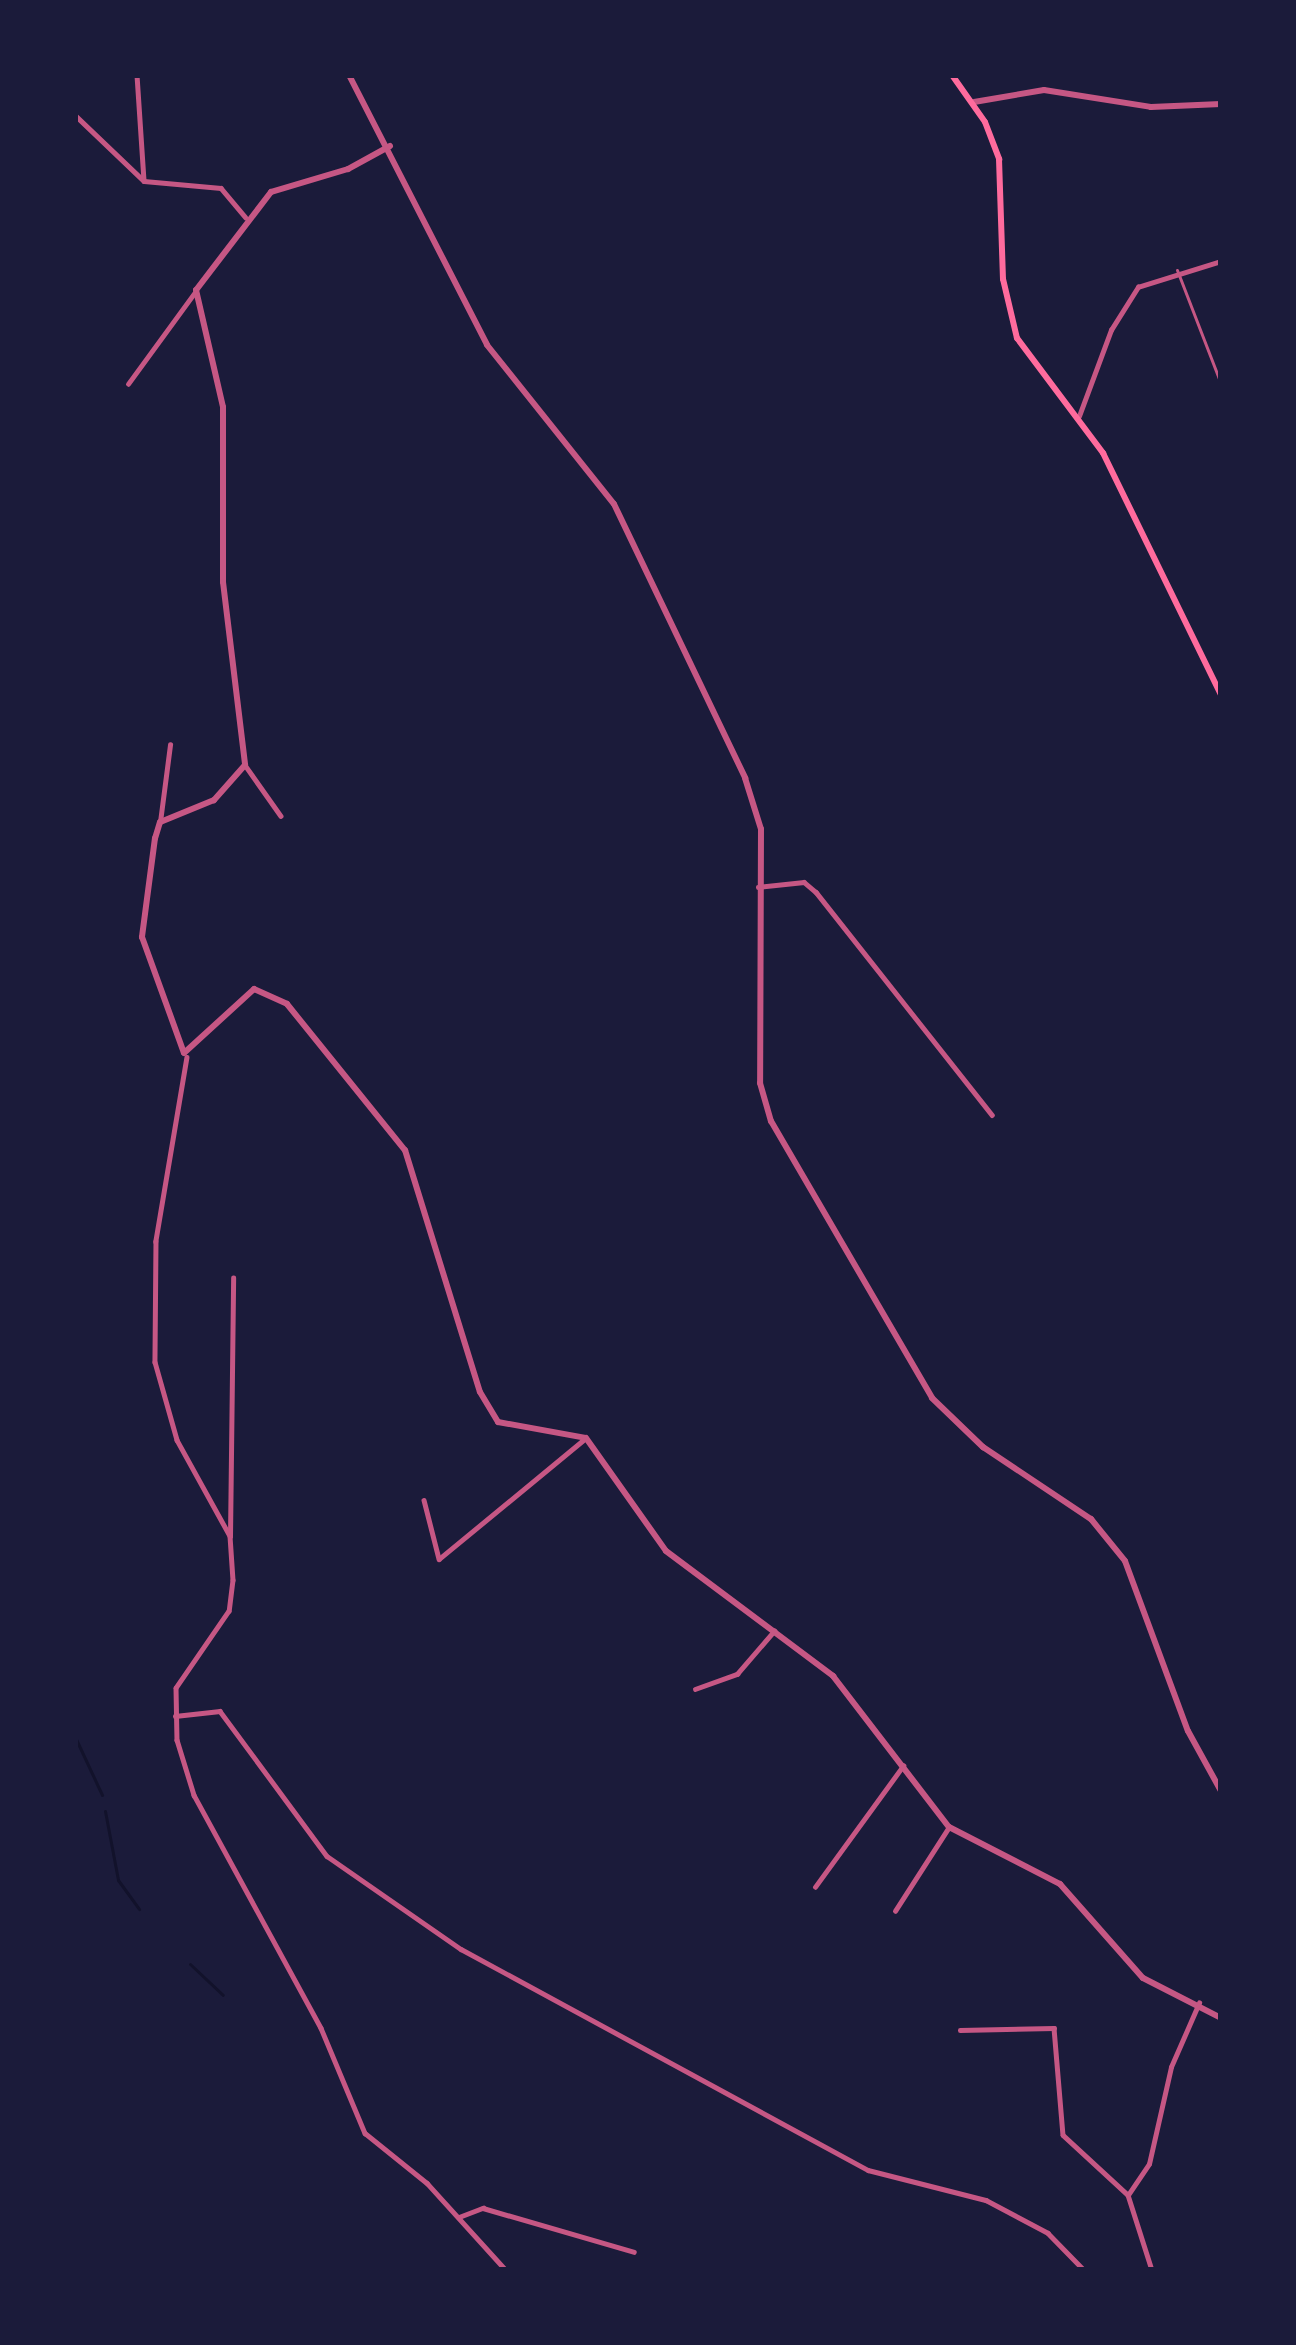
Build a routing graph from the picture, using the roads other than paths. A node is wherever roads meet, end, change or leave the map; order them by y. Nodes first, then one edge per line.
1 (137, 75) edge
2 (349, 75) edge
3 (952, 75) edge
4 (974, 102) junction
5 (1221, 104) edge
6 (75, 115) edge
7 (390, 146) junction
8 (144, 181) junction
9 (245, 217) junction
10 (1221, 261) edge
11 (1177, 270) junction
12 (196, 290) junction
13 (1221, 384) edge
14 (128, 385) dead end
15 (1079, 416) junction
16 (1221, 695) edge
17 (170, 745) dead end
18 (244, 765) junction
19 (281, 816) dead end
20 (160, 822) junction
21 (758, 886) junction
22 (187, 1057) junction
23 (992, 1115) dead end
24 (233, 1278) dead end
25 (586, 1438) junction
26 (424, 1500) dead end
27 (230, 1536) junction
28 (774, 1630) junction
29 (694, 1688) dead end
30 (175, 1715) junction
31 (904, 1765) junction
32 (1221, 1791) edge
33 (949, 1826) junction
34 (815, 1887) dead end
35 (895, 1911) dead end
36 (1199, 2003) junction
37 (1221, 2018) edge
38 (960, 2030) dead end
39 (1128, 2195) junction
40 (459, 2217) junction
41 (634, 2252) dead end
42 (506, 2270) edge
43 (1084, 2270) edge
44 (1152, 2270) edge

1 - 8 street
2 - 7 street
3 - 4 main road
4 - 5 street
4 - 15 main road
6 - 8 street
7 - 9 street
7 - 21 street
8 - 9 street
9 - 12 street
10 - 11 street
11 - 13 lane
11 - 15 street
12 - 14 street
12 - 18 street
15 - 16 main road
17 - 20 street
18 - 19 street
18 - 20 street
20 - 22 street
21 - 23 street
21 - 32 street
22 - 25 street
22 - 27 street
24 - 27 street
25 - 26 street
25 - 28 street
27 - 30 street
28 - 29 street
28 - 31 street
30 - 40 street
30 - 43 street
31 - 33 street
31 - 34 street
33 - 35 street
33 - 36 street
36 - 37 street
36 - 39 street
38 - 39 street
39 - 44 street
40 - 41 street
40 - 42 street

